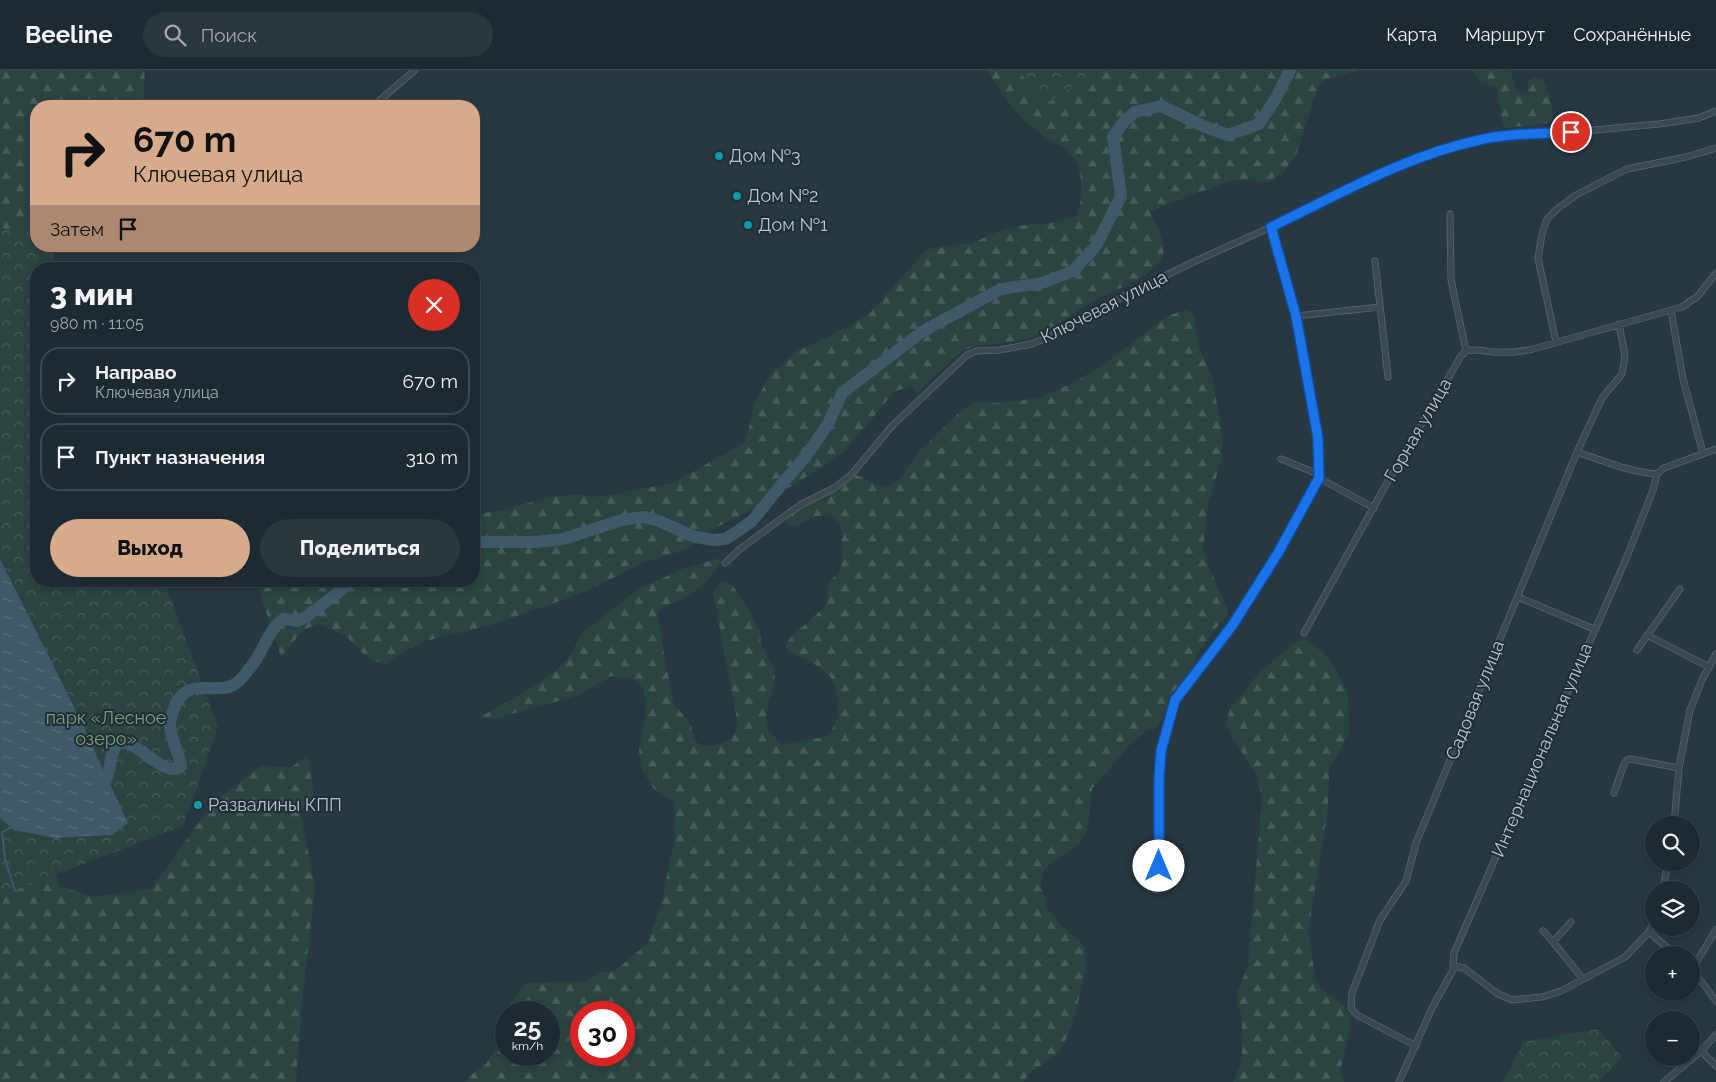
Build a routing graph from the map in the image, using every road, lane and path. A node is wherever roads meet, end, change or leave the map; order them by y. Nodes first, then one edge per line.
1 (415, 70) edge
2 (380, 100) edge
3 (1716, 111) edge
4 (1716, 148) edge
5 (1450, 214) dead end
6 (1271, 227) junction
7 (1375, 261) dead end
8 (1716, 273) edge
9 (1380, 308) junction
10 (1671, 310) junction
11 (1296, 316) junction
12 (1619, 324) junction
13 (1556, 342) junction
14 (1466, 351) junction
15 (1388, 376) dead end
16 (1716, 449) edge
17 (1577, 452) junction
18 (1703, 453) junction
19 (1281, 459) dead end
20 (1657, 474) junction
21 (1319, 476) junction
22 (1374, 508) junction
23 (724, 563) dead end
24 (1680, 589) dead end
25 (1518, 597) junction
26 (1594, 629) junction
27 (1304, 633) dead end
28 (1647, 635) junction
29 (1637, 650) dead end
30 (1716, 654) edge
31 (1709, 668) junction
32 (1679, 768) junction
33 (1614, 793) dead end
34 (1675, 816) edge
35 (1155, 890) dead end
36 (1571, 922) dead end
37 (1716, 930) edge
38 (1543, 931) dead end
39 (1645, 936) edge
40 (1654, 936) edge
41 (1552, 942) junction
42 (1665, 946) edge
43 (1700, 955) edge
44 (1453, 966) junction
45 (1583, 979) junction
46 (1700, 979) edge
47 (1716, 1001) edge
48 (1716, 1035) edge
49 (1416, 1046) junction
50 (1701, 1050) junction
51 (1716, 1066) edge
52 (1399, 1082) edge
53 (1664, 1082) edge

1 - 2 street
3 - 6 street, Ключевая улица
4 - 13 street
5 - 14 street
6 - 11 street
6 - 23 street, Ключевая улица
7 - 9 street
8 - 10 street
9 - 11 street
9 - 15 street
10 - 12 street
10 - 18 street
11 - 21 street
12 - 13 street
12 - 17 street, Садовая улица
13 - 14 street
14 - 22 street, Горная улица
16 - 18 street
17 - 20 street
17 - 25 street, Садовая улица
18 - 20 street
19 - 21 street
20 - 26 street, Интернациональная улица
21 - 22 street
21 - 35 street
22 - 27 street, Горная улица
24 - 28 street
25 - 26 street
25 - 49 street, Садовая улица
26 - 44 street, Интернациональная улица
28 - 29 street
28 - 31 street
30 - 31 street
31 - 32 street
32 - 33 street
32 - 34 street
36 - 41 street
37 - 43 street
38 - 41 street
39 - 45 street
40 - 42 street
41 - 45 street
44 - 45 street
44 - 49 street, Интернациональная улица
46 - 47 street
48 - 50 street
49 - 52 street, Интернациональная улица
50 - 51 street
50 - 53 street

